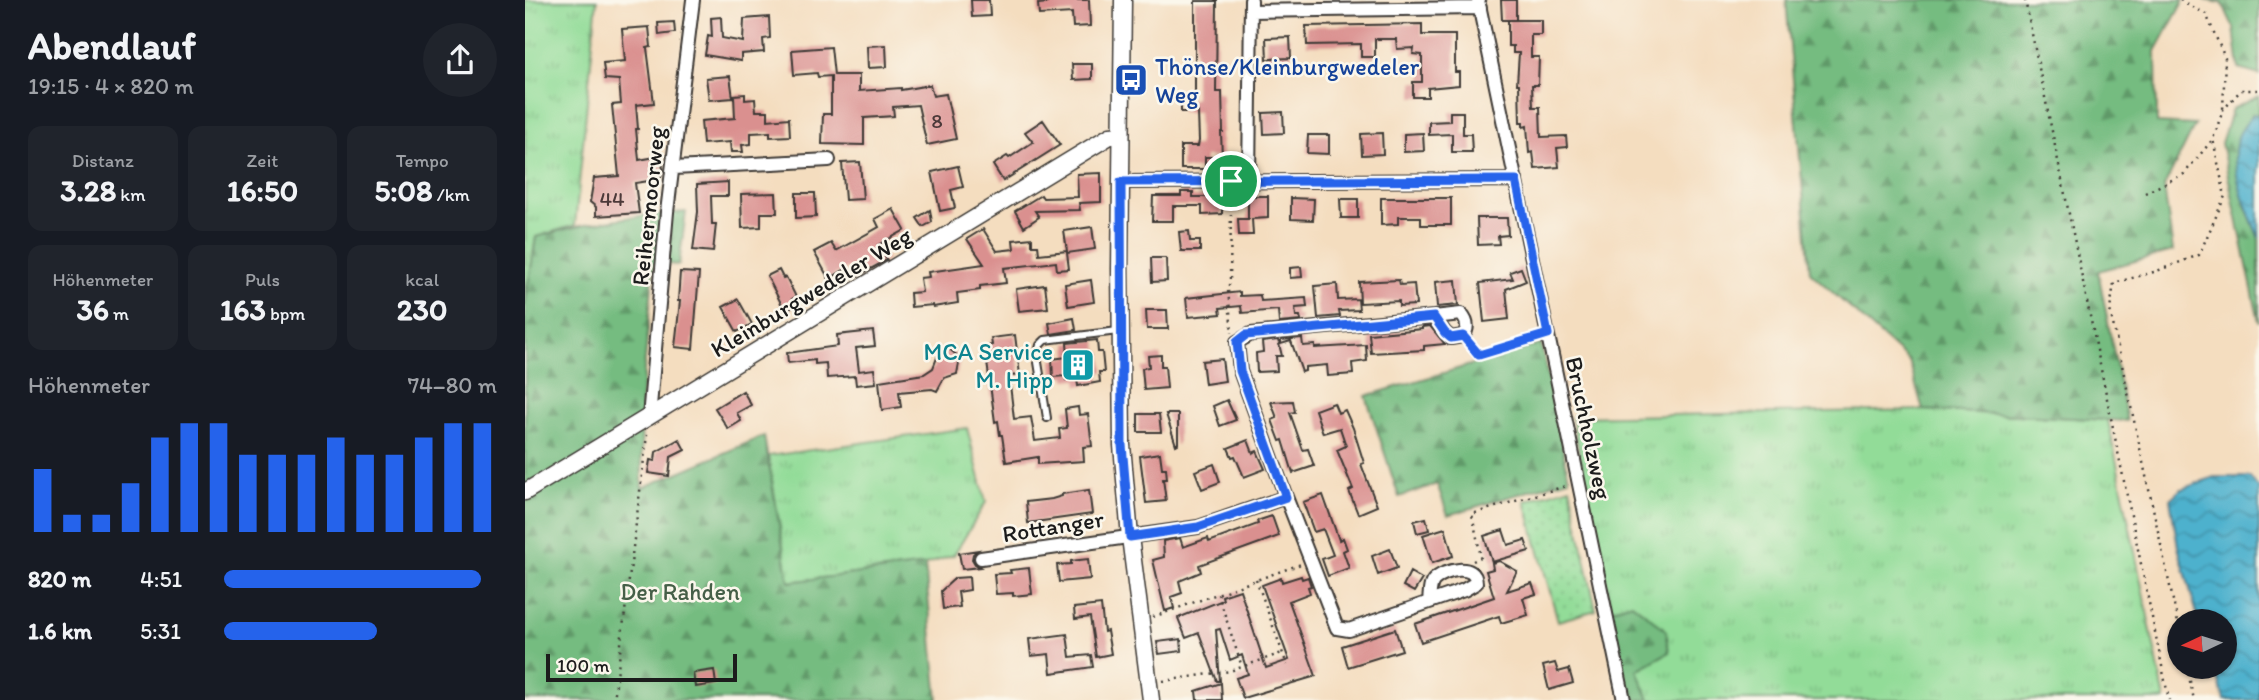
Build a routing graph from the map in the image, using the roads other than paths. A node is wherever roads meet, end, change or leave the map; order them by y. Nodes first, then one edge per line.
1 (693, 0) edge
2 (1123, 0) edge
3 (1479, 4) edge
4 (1251, 5) edge
5 (1121, 135) junction
6 (829, 160) dead end
7 (674, 168) junction
8 (1516, 180) junction
9 (1231, 181) junction
10 (1248, 181) junction
11 (1121, 182) junction
12 (1231, 200) road end
13 (1434, 317) junction
14 (1120, 331) junction
15 (649, 418) junction
16 (1047, 418) dead end
17 (525, 492) edge
18 (1286, 497) junction
19 (1130, 537) junction
20 (981, 558) dead end
21 (1429, 602) dead end
22 (1151, 700) edge
23 (1624, 700) edge

1 - 7 street, Reihermoorweg
2 - 5 street
3 - 4 street
3 - 8 street, Bruchholzweg
4 - 10 street
5 - 11 street
5 - 15 street, Kleinburgwedeler Weg
6 - 7 street
7 - 15 street, Reihermoorweg
8 - 10 street
8 - 23 street, Bruchholzweg
9 - 10 street
9 - 11 street
9 - 12 lane
11 - 14 street
13 - 13 street
13 - 18 street
14 - 16 lane
14 - 19 street
15 - 17 street, Kleinburgwedeler Weg
18 - 19 street, Rottanger
18 - 21 street
19 - 20 street, Rottanger
19 - 22 street

